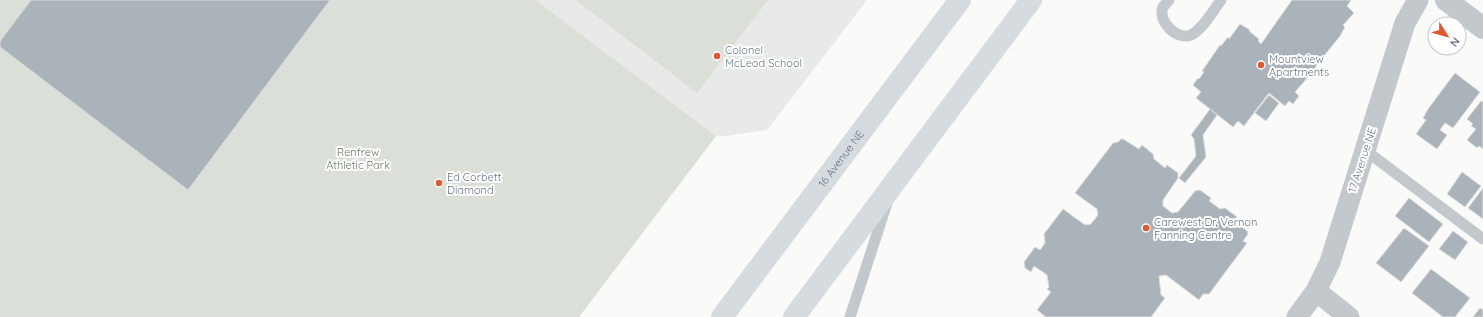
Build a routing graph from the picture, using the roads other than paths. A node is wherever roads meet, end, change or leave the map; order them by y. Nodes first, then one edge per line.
1 (960, 0) edge
2 (1031, 0) edge
3 (1169, 0) edge
4 (1221, 0) edge
5 (1418, 0) edge
6 (1446, 0) edge
7 (1483, 28) edge
8 (1365, 150) junction
9 (892, 188) junction
10 (1483, 238) edge
11 (1316, 291) junction
12 (722, 317) edge
13 (794, 317) edge
14 (850, 317) edge
15 (1297, 317) edge
16 (1349, 317) edge

1 - 12 highway, 16 Avenue NE
2 - 9 highway
3 - 4 lane
5 - 8 street, 17 Avenue NE
6 - 7 street
8 - 10 lane
8 - 11 street, 17 Avenue NE
9 - 13 highway
9 - 14 lane
11 - 15 street, 17 Avenue NE
11 - 16 street

